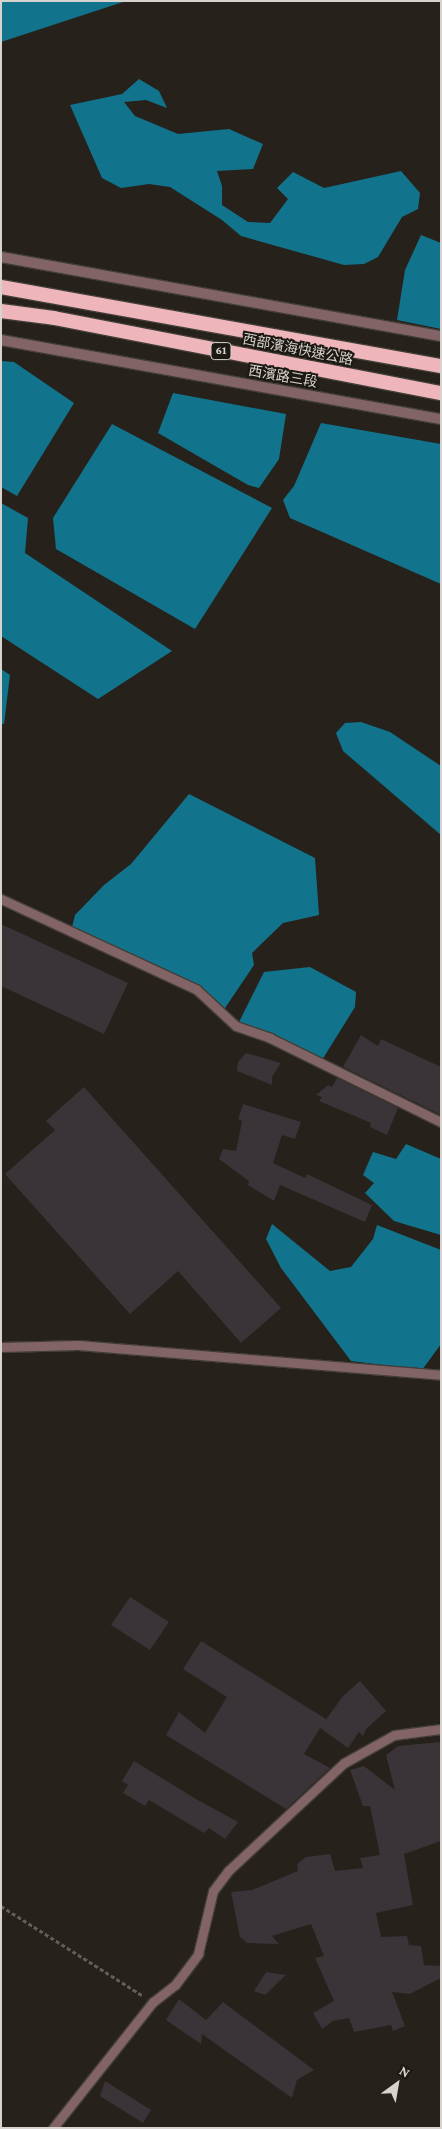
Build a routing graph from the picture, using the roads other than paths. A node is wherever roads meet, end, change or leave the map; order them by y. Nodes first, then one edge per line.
1 (1, 257) edge
2 (1, 287) edge
3 (1, 311) edge
4 (441, 336) edge
5 (1, 340) edge
6 (441, 366) edge
7 (441, 393) edge
8 (441, 419) edge
9 (1, 899) edge
10 (441, 1122) edge
11 (1, 1347) edge
12 (441, 1375) edge
13 (441, 1729) edge
14 (54, 2128) edge

1 - 4 street
2 - 6 highway, 西部濱海快速公路 / 61
3 - 7 highway, 西部濱海快速公路 / 61
5 - 8 street, 西濱路三段
9 - 10 lane
11 - 12 lane
13 - 14 lane

